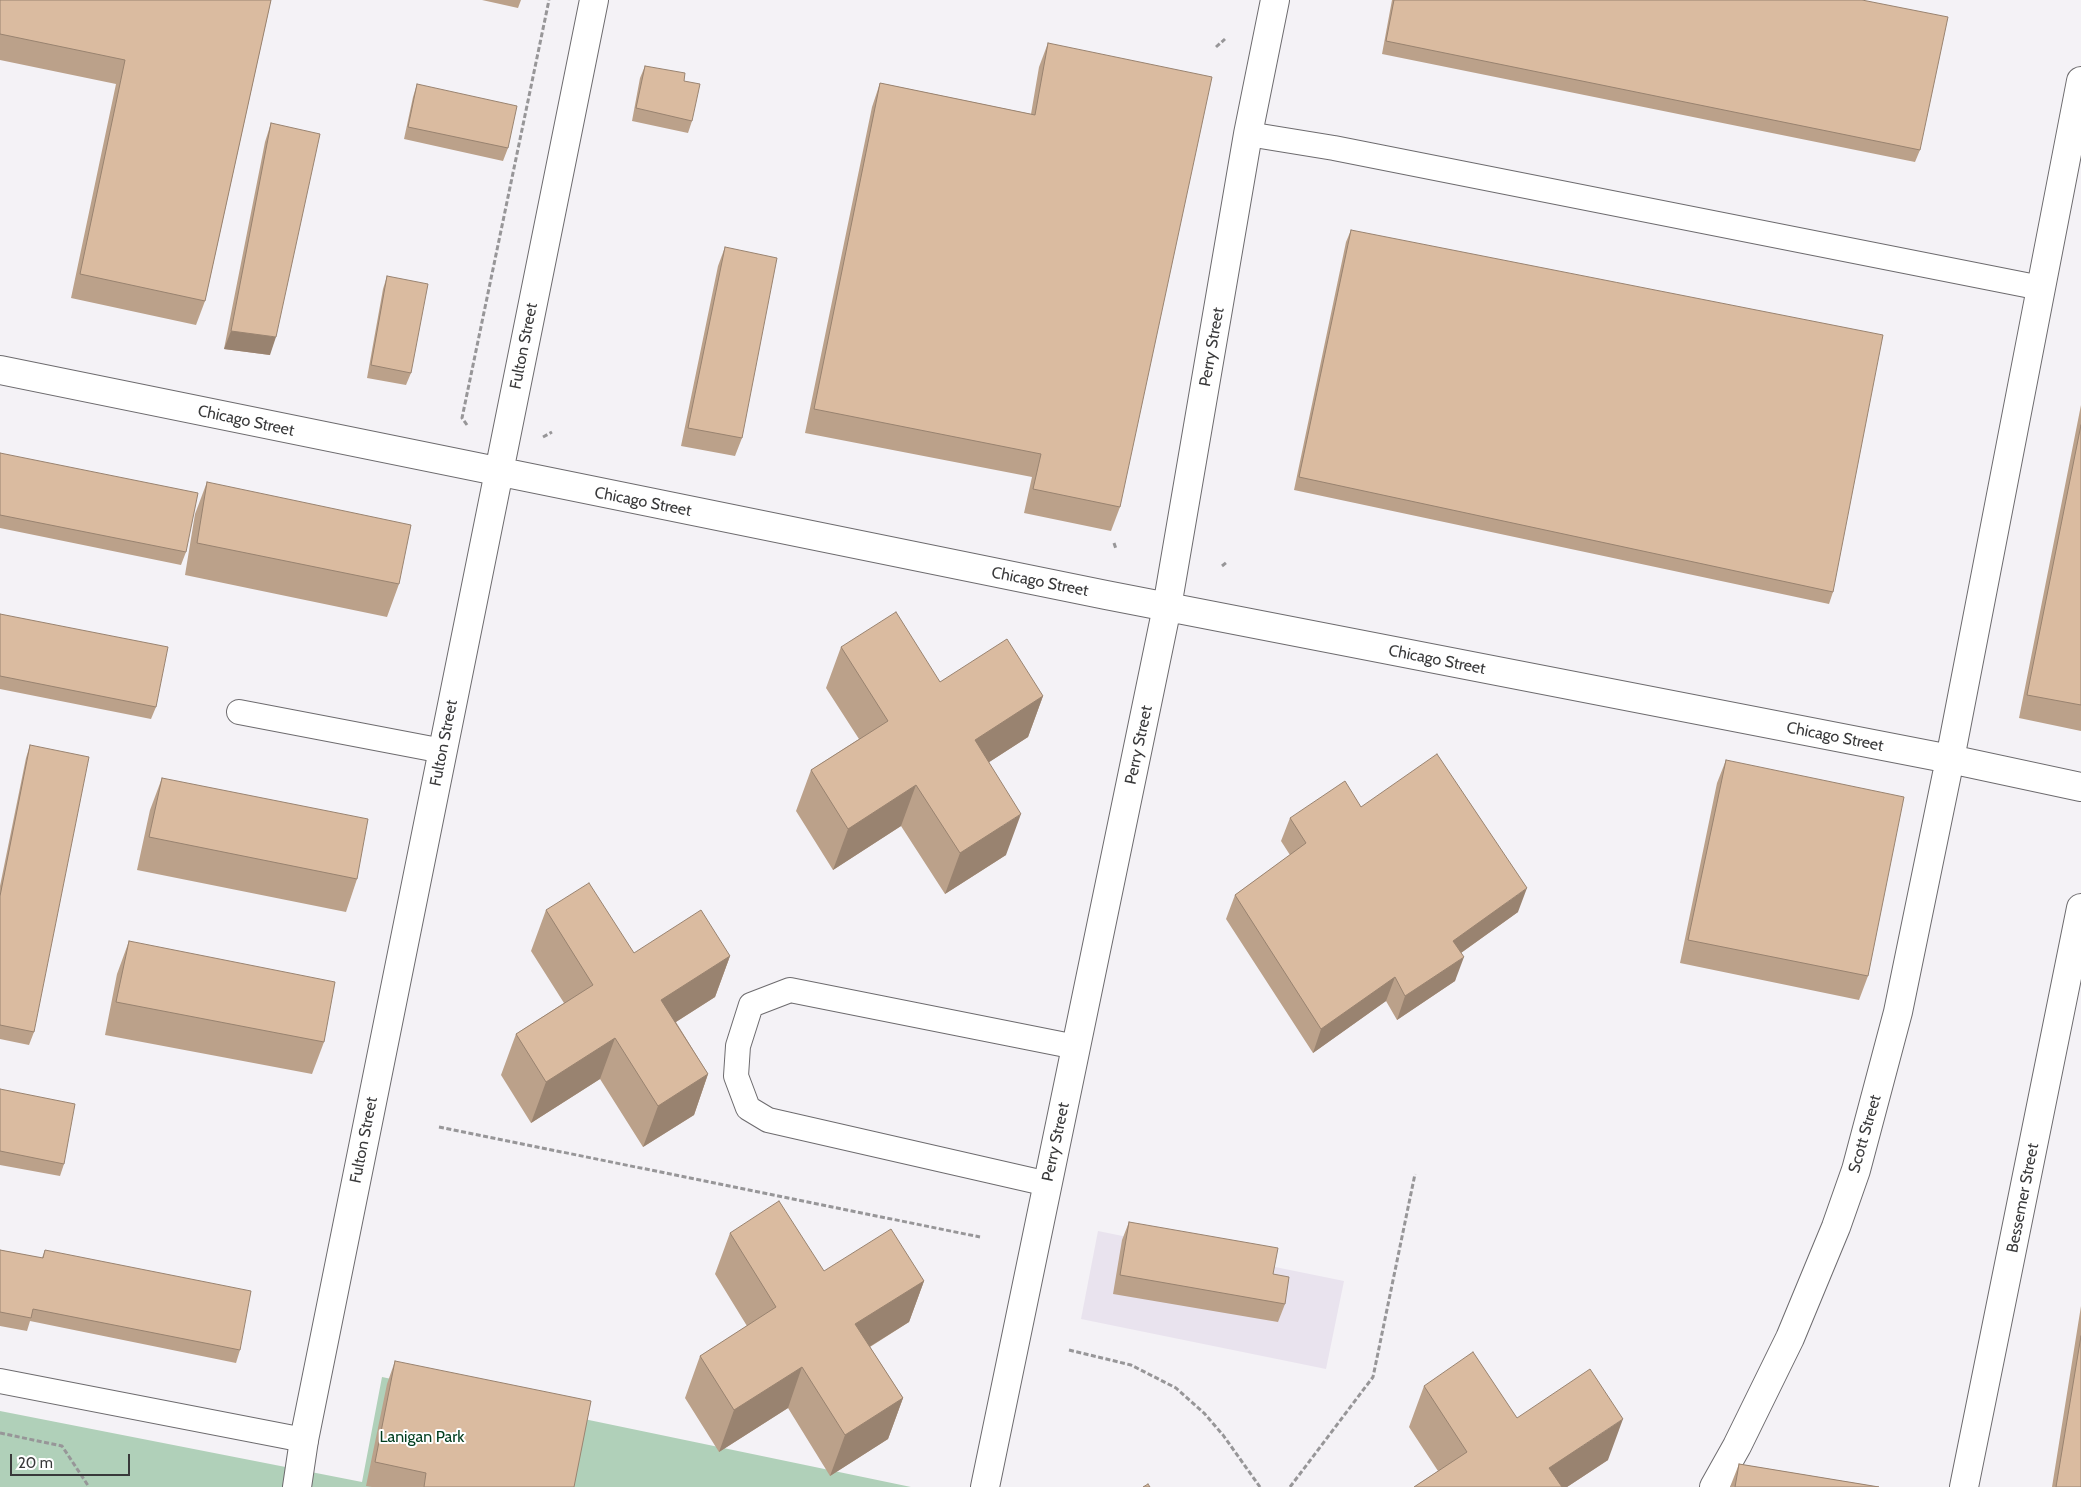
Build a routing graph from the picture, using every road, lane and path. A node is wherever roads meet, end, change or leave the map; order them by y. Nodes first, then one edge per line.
1 (549, 0) edge
2 (594, 0) edge
3 (1268, 1) edge
4 (1226, 39) dead end
5 (1216, 47) dead end
6 (2081, 81) edge
7 (1248, 134) junction
8 (2041, 288) junction
9 (0, 370) edge
10 (467, 425) dead end
11 (552, 432) dead end
12 (543, 437) dead end
13 (499, 473) junction
14 (1114, 543) edge
15 (1116, 549) dead end
16 (1227, 562) dead end
17 (1222, 566) dead end
18 (1167, 607) junction
19 (240, 712) dead end
20 (443, 752) junction
21 (1950, 759) junction
22 (2081, 787) edge
23 (2081, 908) edge
24 (1076, 1047) junction
25 (439, 1127) dead end
26 (1415, 1174) dead end
27 (1048, 1184) junction
28 (980, 1237) dead end
29 (1069, 1350) dead end
30 (0, 1381) edge
31 (0, 1433) edge
32 (304, 1440) junction
33 (89, 1487) edge
34 (298, 1487) edge
35 (985, 1487) edge
36 (1260, 1487) edge
37 (1290, 1487) edge
38 (1714, 1487) edge
39 (1964, 1487) edge

1 - 10 path
2 - 13 street, Fulton Street
3 - 7 street, Perry Street
4 - 5 path
6 - 8 street, Scott Street
7 - 8 lane
7 - 18 street, Perry Street
8 - 21 street, Scott Street
9 - 13 street, Chicago Street
11 - 12 path
13 - 18 street, Chicago Street
13 - 20 street, Fulton Street
14 - 15 path
16 - 17 path
18 - 21 street, Chicago Street
18 - 24 street, Perry Street
19 - 20 lane
20 - 32 street, Fulton Street
21 - 22 street, Chicago Street
21 - 38 street, Scott Street
23 - 39 street, Bessemer Street
24 - 27 street, Perry Street
24 - 27 lane
25 - 28 path
26 - 37 path
27 - 35 street, Perry Street
29 - 36 path
30 - 32 lane
31 - 33 path
32 - 34 street, Fulton Street

